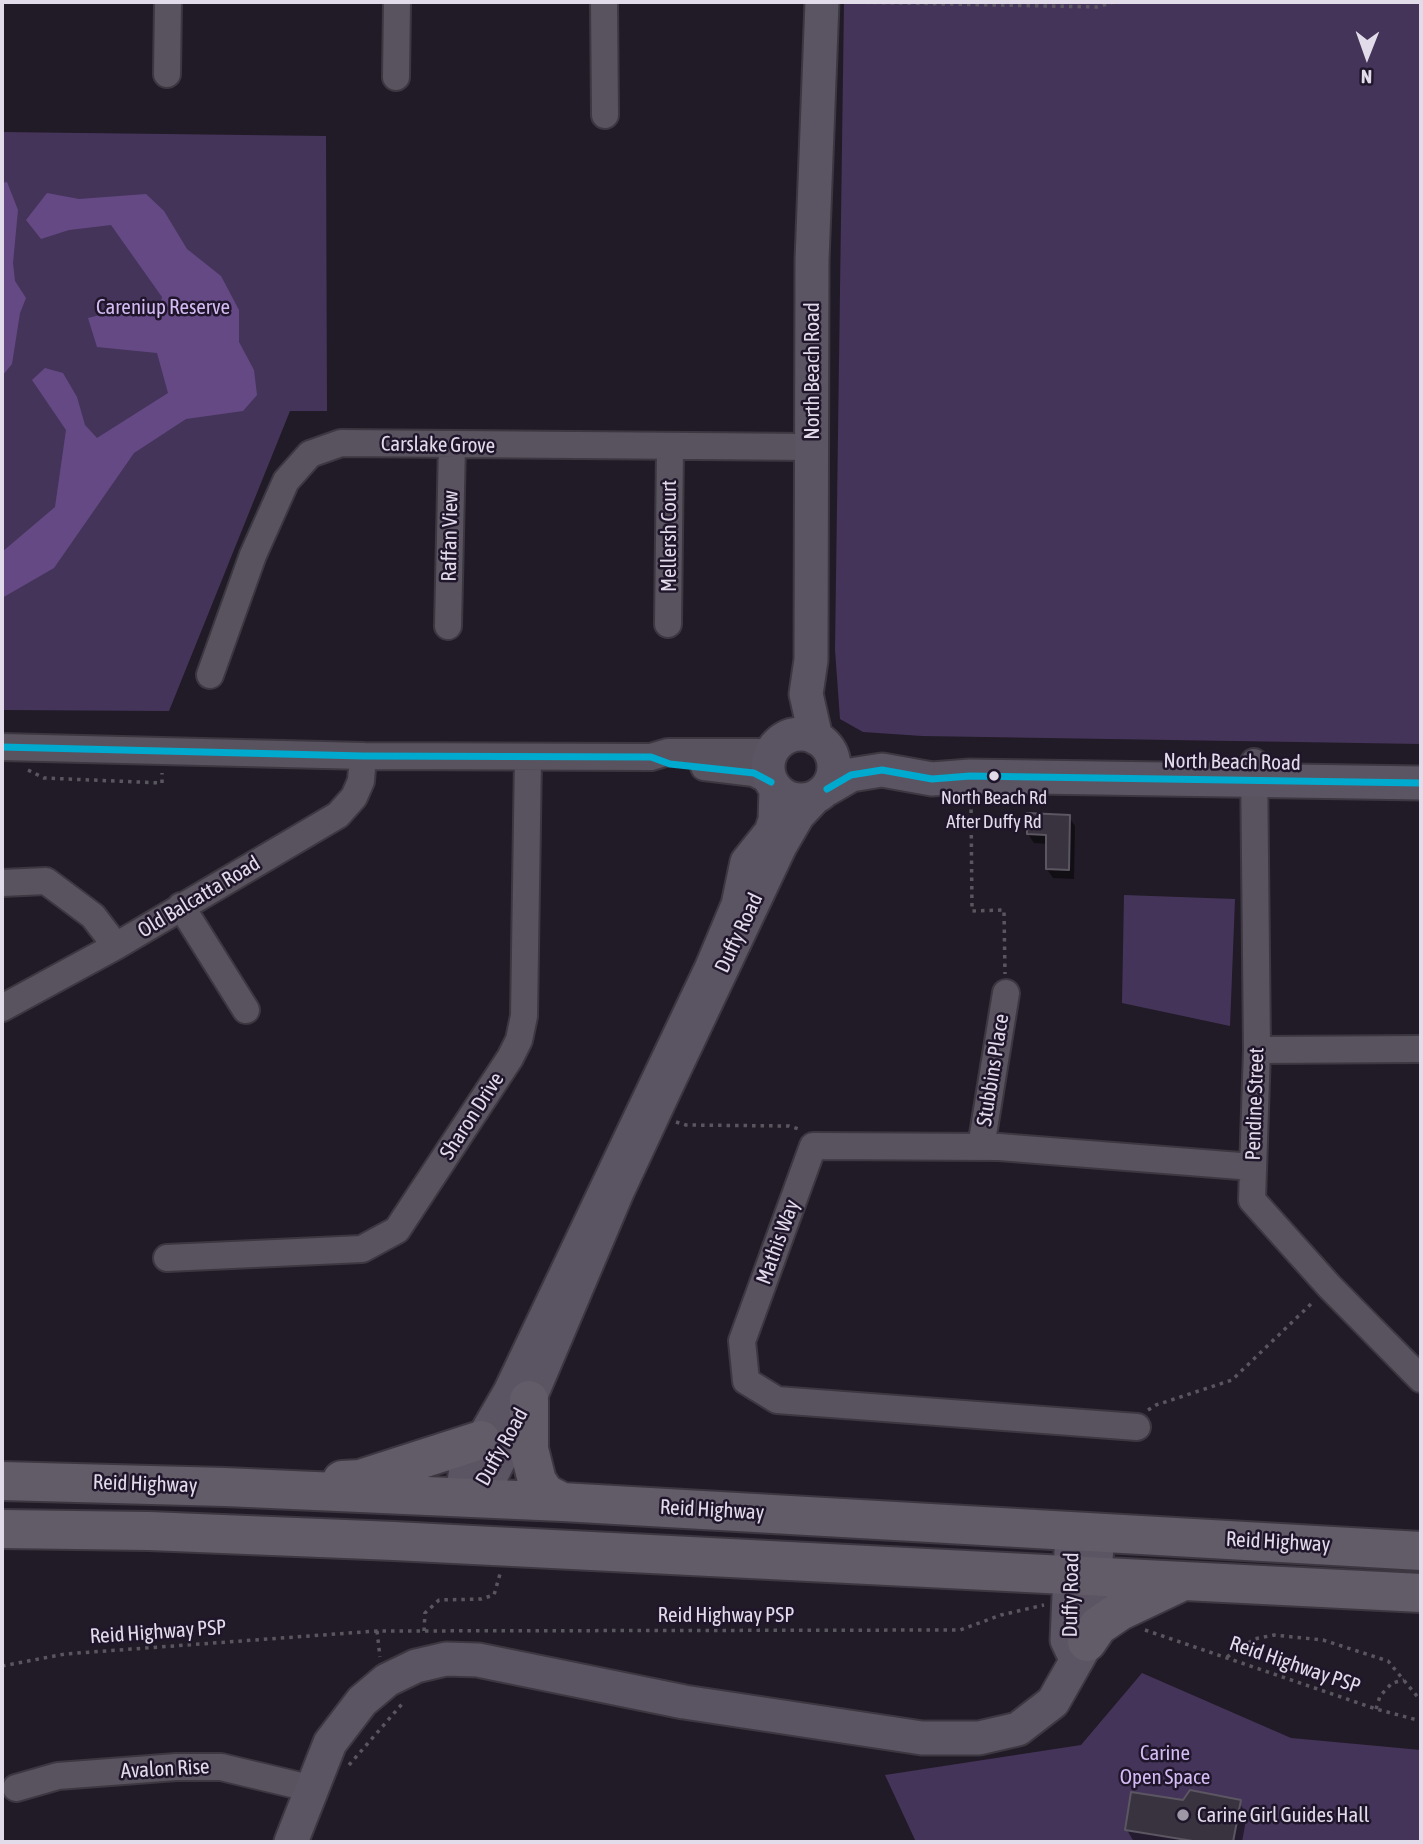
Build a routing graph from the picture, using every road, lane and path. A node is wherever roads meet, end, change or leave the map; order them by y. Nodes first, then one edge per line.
1 (168, 2) edge
2 (397, 2) edge
3 (604, 2) edge
4 (803, 2) edge
5 (822, 2) edge
6 (844, 2) edge
7 (1114, 2) edge
8 (167, 74) dead end
9 (396, 77) dead end
10 (605, 116) dead end
11 (452, 445) junction
12 (802, 447) junction
13 (670, 448) junction
14 (668, 624) dead end
15 (449, 626) dead end
16 (210, 675) dead end
17 (2, 747) edge
18 (164, 751) junction
19 (363, 757) junction
20 (528, 757) junction
21 (793, 759) junction
22 (1421, 764) edge
23 (24, 768) dead end
24 (1254, 772) junction
25 (1421, 783) edge
26 (971, 790) dead end
27 (820, 794) junction
28 (2, 883) edge
29 (181, 906) junction
30 (116, 946) junction
31 (1006, 993) joint
32 (2, 1008) edge
33 (246, 1010) dead end
34 (1421, 1049) edge
35 (1257, 1050) junction
36 (665, 1089) junction
37 (813, 1146) junction
38 (981, 1147) junction
39 (1253, 1167) junction
40 (167, 1258) dead end
41 (1329, 1286) junction
42 (1421, 1379) edge
43 (528, 1400) junction
44 (1138, 1427) joint
45 (481, 1440) junction
46 (2, 1481) edge
47 (225, 1487) junction
48 (468, 1499) junction
49 (562, 1503) junction
50 (2, 1529) edge
51 (1085, 1531) junction
52 (394, 1541) junction
53 (515, 1549) junction
54 (1421, 1551) edge
55 (1184, 1581) junction
56 (1077, 1585) junction
57 (1421, 1593) edge
58 (1121, 1611) junction
59 (377, 1631) junction
60 (1082, 1650) junction
61 (1227, 1657) junction
62 (2, 1666) edge
63 (1404, 1680) junction
64 (390, 1683) junction
65 (1421, 1701) edge
66 (1376, 1709) junction
67 (1421, 1721) edge
68 (347, 1767) dead end
69 (16, 1788) dead end
70 (313, 1789) junction
71 (291, 1842) edge

1 - 8 street
2 - 9 street
3 - 10 street
4 - 12 main road, North Beach Road
5 - 12 main road, North Beach Road
6 - 7 path
11 - 13 street, Carslake Grove
11 - 15 street, Raffan View
11 - 16 street, Carslake Grove
12 - 13 street, Carslake Grove
12 - 21 main road, North Beach Road
13 - 14 street, Mellersh Court
17 - 18 street
18 - 19 street
18 - 23 path
19 - 20 street
19 - 29 street, Old Balcatta Road
20 - 21 street
20 - 40 street, Sharon Drive
21 - 24 main road, North Beach Road
21 - 27 main road
21 - 27 main road
21 - 45 main road, Duffy Road
22 - 24 main road, North Beach Road
24 - 25 main road, North Beach Road
24 - 27 main road, North Beach Road
24 - 35 street, Pendine Street
26 - 31 path
27 - 36 main road, Duffy Road
28 - 30 street
29 - 30 street, Old Balcatta Road
29 - 33 street
30 - 32 street, Old Balcatta Road
31 - 38 street, Stubbins Place
34 - 35 street
35 - 39 street, Pendine Street
36 - 37 path
36 - 43 main road, Duffy Road
37 - 38 street
37 - 44 street, Mathis Way
38 - 39 street
39 - 41 street, Pendine Street
41 - 42 street, Pendine Street
41 - 44 path
43 - 48 main road, Duffy Road
43 - 49 highway
45 - 47 highway
45 - 48 main road, Duffy Road
46 - 47 highway, Reid Highway
47 - 48 highway, Reid Highway
48 - 49 highway, Reid Highway
48 - 52 highway
48 - 53 highway
49 - 51 highway, Reid Highway
50 - 52 highway, Reid Highway
51 - 54 highway, Reid Highway
51 - 56 main road, Duffy Road
52 - 53 highway, Reid Highway
53 - 56 highway, Reid Highway
55 - 56 highway, Reid Highway
55 - 57 highway, Reid Highway
55 - 58 highway
56 - 59 path, Reid Highway PSP
56 - 60 main road, Duffy Road
58 - 60 highway
58 - 61 path, Reid Highway PSP
59 - 62 path, Reid Highway PSP
59 - 64 path
60 - 64 main road, Duffy Road
61 - 63 path
61 - 66 path, Reid Highway PSP
63 - 65 path
63 - 66 path
64 - 68 path
64 - 70 main road, Duffy Road
66 - 67 path, Reid Highway PSP
69 - 70 street, Avalon Rise
70 - 71 main road, Duffy Road

